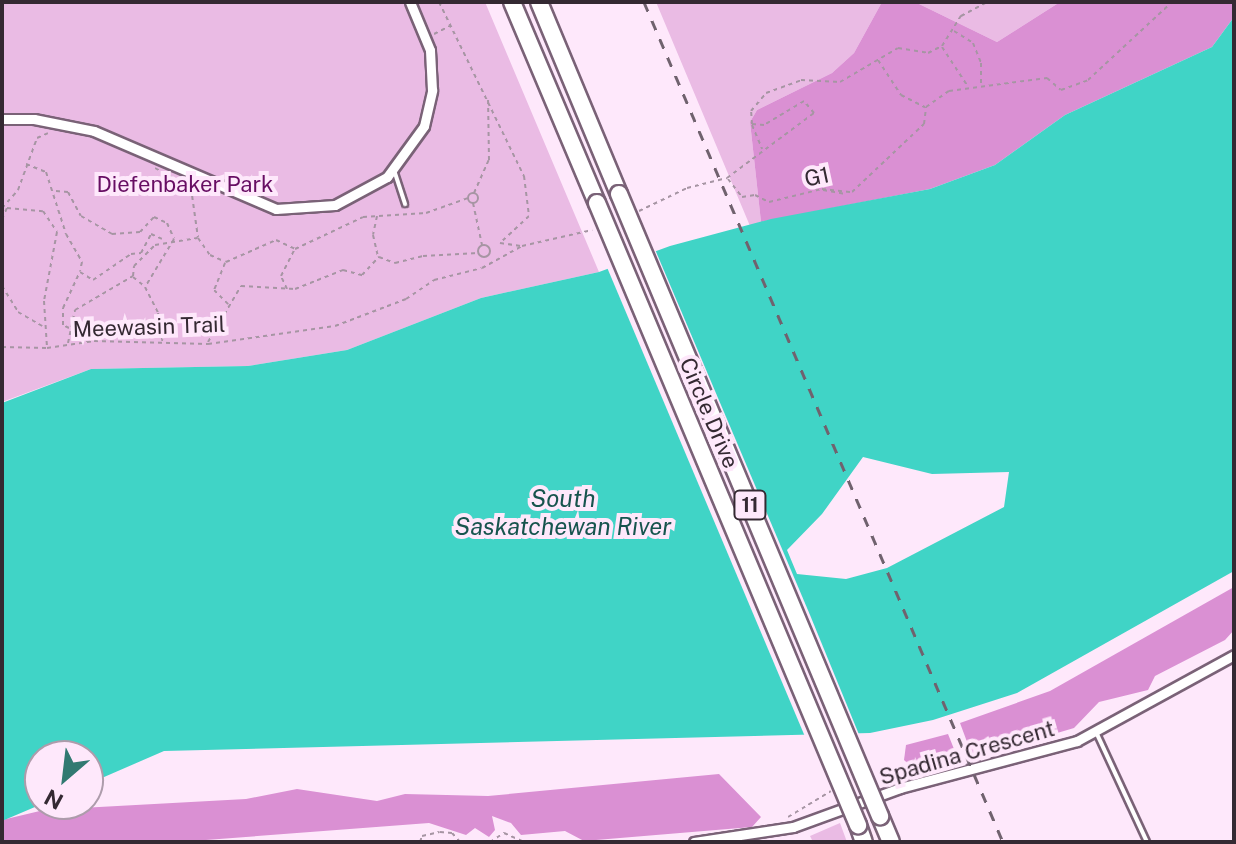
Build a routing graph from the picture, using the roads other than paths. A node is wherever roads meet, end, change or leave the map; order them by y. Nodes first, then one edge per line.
1 (410, 2) edge
2 (512, 2) edge
3 (539, 2) edge
4 (2, 119) edge
5 (394, 170) junction
6 (405, 204) dead end
7 (1234, 655) edge
8 (1096, 732) junction
9 (694, 842) edge
10 (864, 842) edge
11 (891, 842) edge
12 (1147, 842) edge

1 - 5 street
2 - 10 highway, Circle Drive / 11, bridge
3 - 11 highway, Circle Drive / 11, bridge
4 - 5 street
5 - 6 lane
7 - 8 street, Spadina Crescent
8 - 9 street, Spadina Crescent
8 - 12 lane

